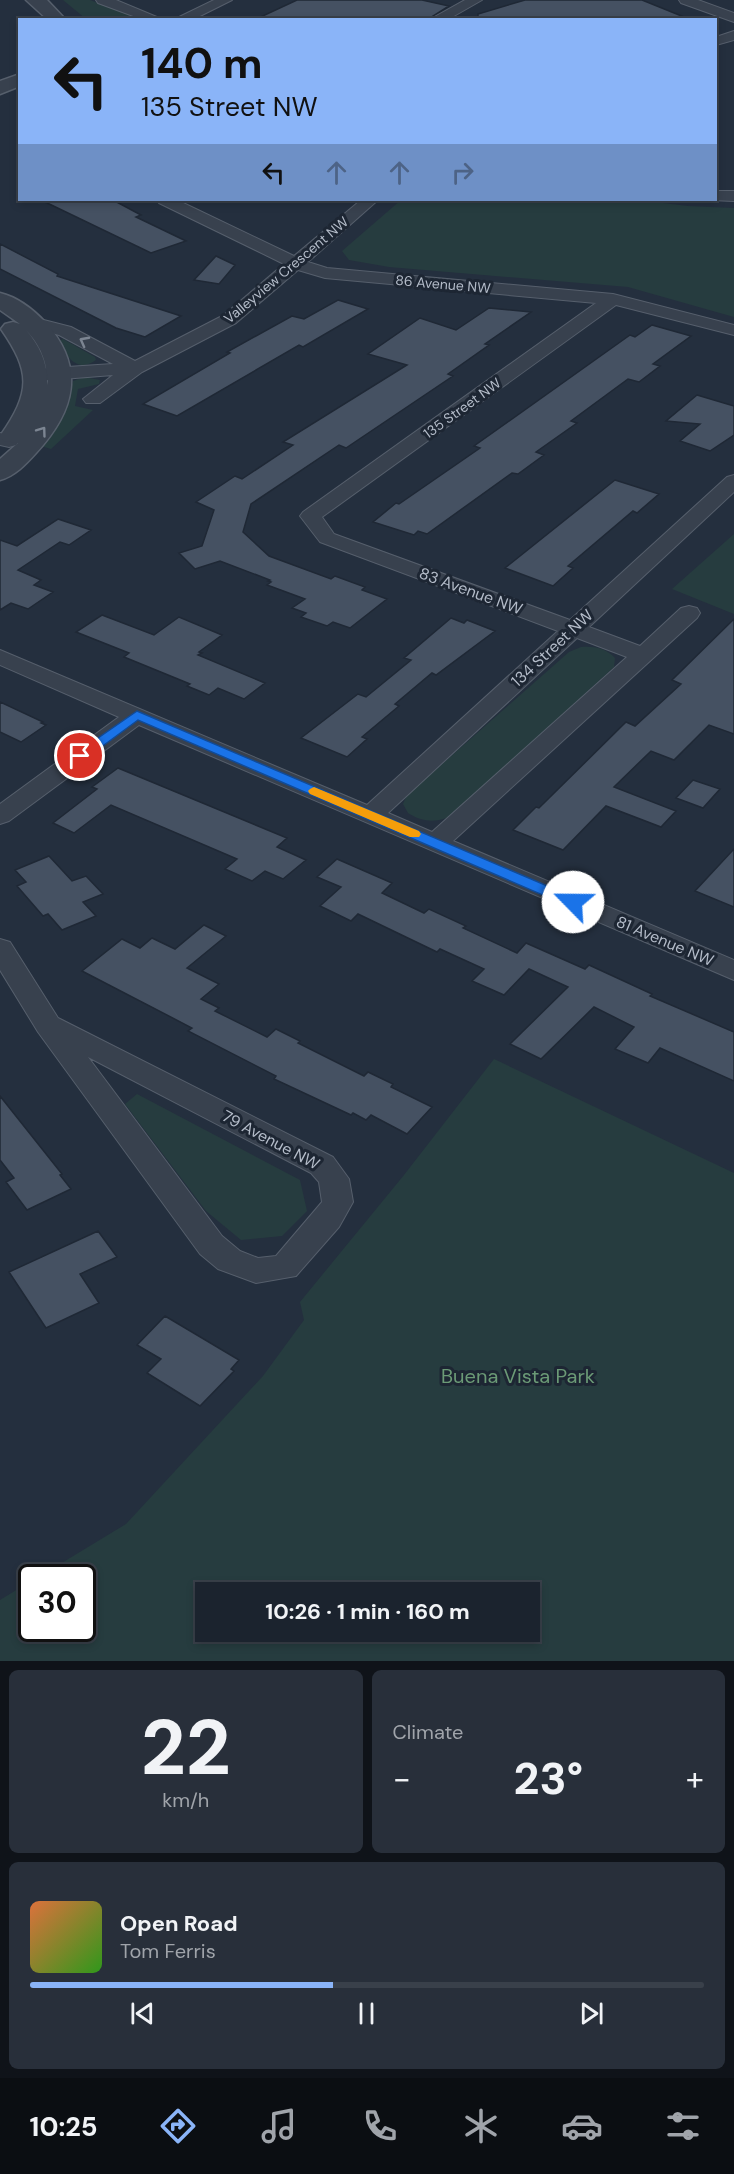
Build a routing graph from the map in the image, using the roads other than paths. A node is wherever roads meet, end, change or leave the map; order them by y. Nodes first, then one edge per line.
1 (35, 0) edge
2 (55, 0) edge
3 (103, 0) edge
4 (225, 0) edge
5 (475, 0) edge
6 (686, 0) edge
7 (56, 18) edge
8 (75, 18) edge
9 (152, 18) edge
10 (184, 18) edge
11 (439, 18) edge
12 (734, 18) edge
13 (734, 36) edge
14 (717, 40) edge
15 (18, 80) edge
16 (0, 88) edge
17 (18, 90) edge
18 (0, 97) edge
19 (717, 196) edge
20 (734, 196) edge
21 (167, 201) edge
22 (369, 201) edge
23 (295, 263) junction
24 (613, 299) junction
25 (0, 300) edge
26 (0, 319) edge
27 (32, 322) junction
28 (734, 330) edge
29 (135, 368) junction
30 (49, 374) junction
31 (93, 399) dead end
32 (3, 443) edge
33 (0, 472) edge
34 (734, 481) edge
35 (310, 516) joint
36 (689, 613) dead end
37 (573, 629) junction
38 (641, 654) junction
39 (0, 657) edge
40 (137, 715) junction
41 (0, 816) edge
42 (370, 816) junction
43 (435, 843) junction
44 (0, 948) edge
45 (734, 971) edge
46 (48, 1025) junction

1 - 7 street
2 - 8 street
3 - 9 street
4 - 10 street
5 - 11 street
6 - 12 street
13 - 14 street
15 - 16 street
17 - 18 street
19 - 20 street
21 - 23 street, 86 Avenue NW
22 - 23 street, Valleyview Crescent NW
23 - 24 street, 86 Avenue NW
23 - 29 street, Valleyview Crescent NW
24 - 28 street, 86 Avenue NW
24 - 35 street, 135 Street NW
25 - 27 street
26 - 30 street
29 -> 27 street
27 - 30 street
29 - 30 street, Valleyview Crescent NW
29 - 31 street, Valleyview Crescent NW
30 - 32 street
33 -> 30 street
34 - 37 street, 134 Street NW
35 - 37 street, 83 Avenue NW
36 - 38 street
37 - 38 street, 83 Avenue NW
37 - 42 street, 134 Street NW
38 - 43 street
39 - 40 street, 81 Avenue NW
40 - 41 street
40 - 42 street, 81 Avenue NW
42 - 43 street, 81 Avenue NW
43 - 45 street, 81 Avenue NW
44 - 46 street, 79 Avenue NW
46 - 46 street, 79 Avenue NW

